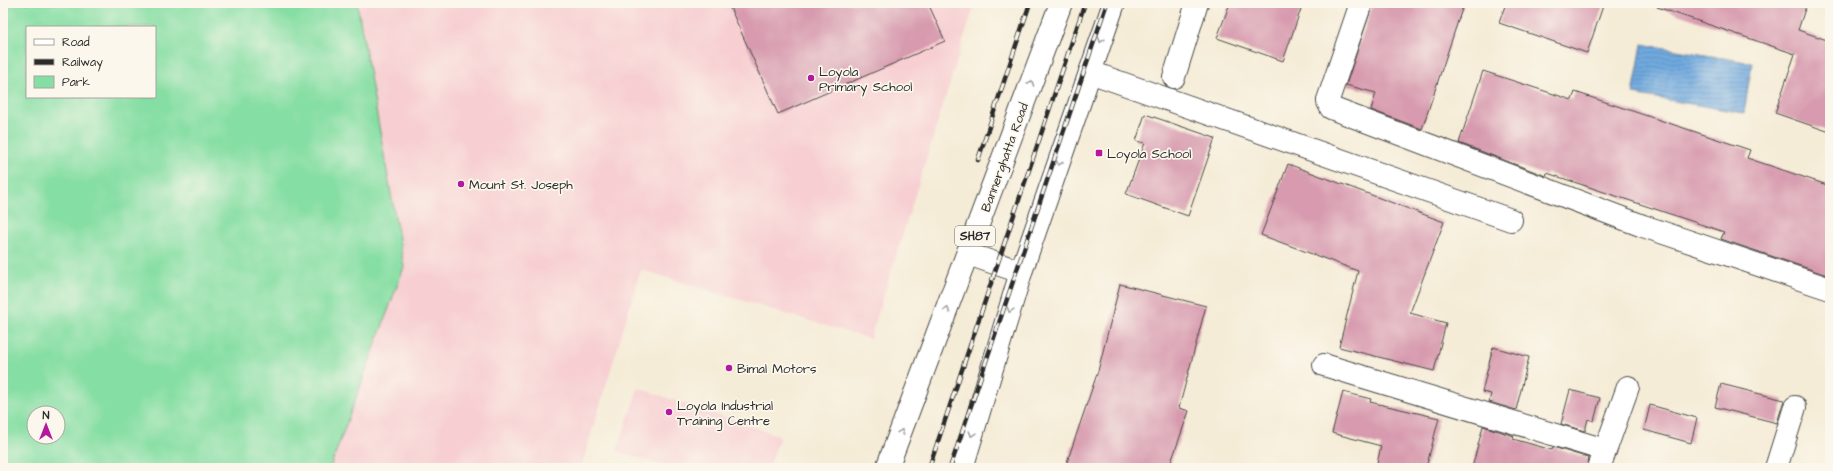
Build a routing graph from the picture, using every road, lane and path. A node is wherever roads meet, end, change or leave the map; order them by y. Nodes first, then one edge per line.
1 (1062, 3) edge
2 (1114, 3) edge
3 (1198, 3) edge
4 (1362, 3) edge
5 (1090, 72) junction
6 (1174, 77) dead end
7 (1511, 220) dead end
8 (968, 254) junction
9 (1021, 272) junction
10 (1830, 289) edge
11 (1324, 365) dead end
12 (1628, 387) dead end
13 (1795, 407) dead end
14 (1602, 459) edge
15 (887, 468) edge
16 (962, 468) edge
17 (1776, 468) edge

8 -> 1 main road, Bannerghatta Road / SH87
2 -> 5 main road
3 - 6 main road
4 - 10 main road
5 - 7 main road
5 -> 9 main road
8 - 9 main road
15 -> 8 main road, Bannerghatta Road / SH87
9 -> 16 main road
11 - 14 main road
12 - 14 main road
13 - 17 main road

